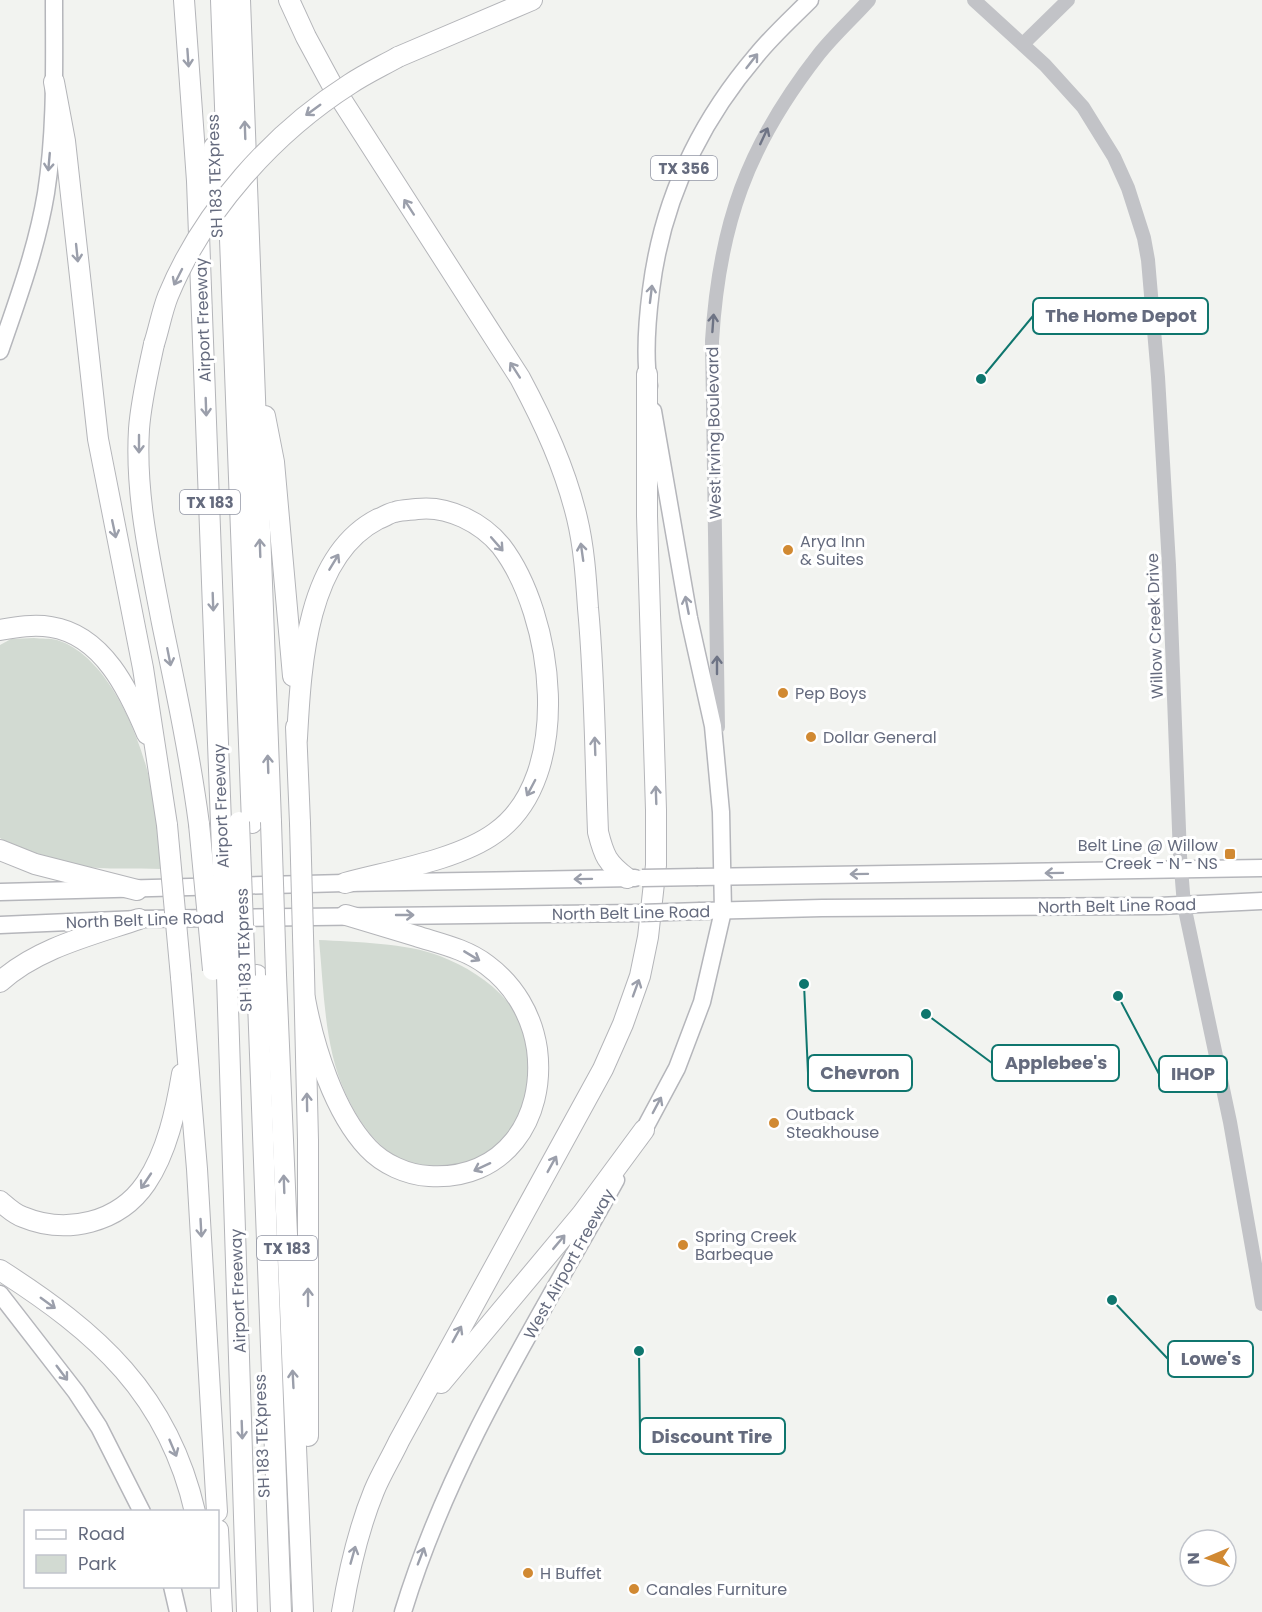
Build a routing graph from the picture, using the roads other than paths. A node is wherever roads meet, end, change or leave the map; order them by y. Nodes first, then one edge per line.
1 (54, 0) edge
2 (184, 0) edge
3 (209, 0) edge
4 (221, 0) edge
5 (240, 0) edge
6 (289, 0) edge
7 (532, 0) edge
8 (810, 0) edge
9 (869, 0) edge
10 (974, 0) edge
11 (1068, 0) edge
12 (1023, 44) junction
13 (54, 82) junction
14 (0, 351) edge
15 (253, 361) junction
16 (647, 374) junction
17 (0, 630) edge
18 (297, 738) junction
19 (718, 765) junction
20 (160, 771) junction
21 (246, 822) junction
22 (0, 850) edge
23 (1262, 868) edge
24 (1181, 870) junction
25 (722, 877) junction
26 (634, 878) junction
27 (345, 883) junction
28 (137, 890) junction
29 (0, 892) edge
30 (1262, 901) edge
31 (1184, 905) junction
32 (723, 912) junction
33 (346, 915) junction
34 (139, 919) junction
35 (0, 925) edge
36 (244, 976) junction
37 (0, 982) edge
38 (305, 999) junction
39 (186, 1040) junction
40 (644, 1130) junction
41 (0, 1201) edge
42 (0, 1270) edge
43 (0, 1294) edge
44 (1262, 1304) edge
45 (399, 1441) junction
46 (141, 1510) edge
47 (194, 1510) edge
48 (217, 1510) edge
49 (299, 1521) junction
50 (219, 1550) edge
51 (172, 1588) edge
52 (209, 1588) edge
53 (178, 1612) edge
54 (212, 1612) edge
55 (222, 1612) edge
56 (247, 1612) edge
57 (269, 1612) edge
58 (281, 1612) edge
59 (303, 1612) edge
60 (342, 1612) edge
61 (403, 1612) edge

1 - 13 main road
2 -> 21 highway, Airport Freeway / TX 183
3 - 21 highway, SH 183 TEXpress
4 - 21 highway, SH 183 TEXpress
15 -> 5 highway, Airport Freeway / TX 183
26 -> 6 highway
7 -> 36 highway, bridge
16 -> 8 main road, TX 356
19 -> 9 street, West Irving Boulevard
10 - 12 street, Willow Creek Drive
11 - 12 street
12 - 24 street, Willow Creek Drive
13 -> 14 main road
13 -> 20 highway
15 - 18 highway
21 -> 15 highway, Airport Freeway / TX 183
19 -> 16 main road
45 -> 16 highway
17 - 20 highway
18 -> 27 highway
18 - 38 highway, bridge
19 - 25 main road, West Irving Boulevard
20 - 39 highway, bridge
21 - 36 highway, Airport Freeway / TX 183, bridge
21 - 36 highway, Airport Freeway / TX 183, bridge
22 - 28 highway
23 - 24 main road, North Belt Line Road
24 -> 25 main road, North Belt Line Road
24 - 31 street, Willow Creek Drive
25 - 26 main road, North Belt Line Road, bridge
25 - 32 main road, West Irving Boulevard
26 -> 27 main road, North Belt Line Road
27 - 28 main road, North Belt Line Road
28 - 29 main road, North Belt Line Road
30 - 31 main road, North Belt Line Road
31 - 32 main road, North Belt Line Road
31 - 44 street, Willow Creek Drive
33 -> 32 main road, North Belt Line Road, bridge
40 -> 32 main road, West Airport Freeway
33 - 34 main road, North Belt Line Road
33 -> 38 highway
34 - 35 main road, North Belt Line Road
34 - 37 highway
49 -> 36 highway, Airport Freeway / TX 183
36 -> 56 highway, Airport Freeway / TX 183
36 - 57 highway, SH 183 TEXpress
36 - 58 highway, SH 183 TEXpress
49 -> 38 highway
39 -> 41 highway
39 -> 48 highway
45 -> 40 highway
61 -> 40 main road, West Airport Freeway
42 -> 47 highway
43 -> 46 main road
60 -> 45 highway
49 - 59 highway, Airport Freeway / TX 183
50 - 55 highway
51 - 53 main road
52 - 54 highway

